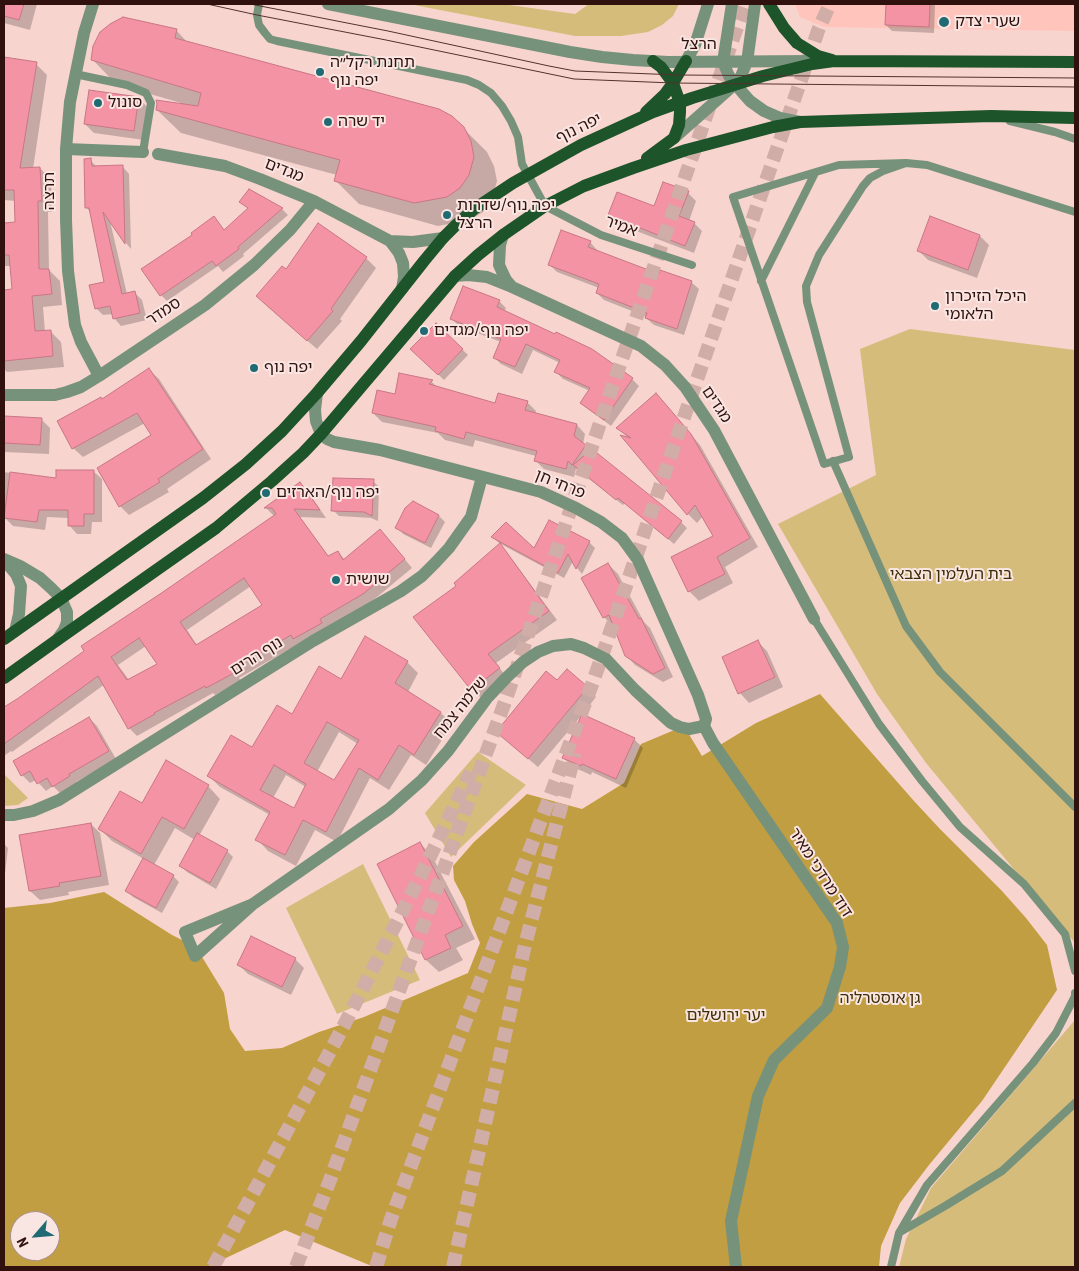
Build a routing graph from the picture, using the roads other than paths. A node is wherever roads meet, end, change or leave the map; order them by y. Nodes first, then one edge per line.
1 (93, 4) edge
2 (258, 4) edge
3 (328, 4) edge
4 (708, 4) edge
5 (732, 4) edge
6 (755, 4) edge
7 (769, 4) edge
8 (342, 6) edge
9 (653, 61) junction
10 (834, 61) junction
11 (686, 62) junction
12 (723, 62) junction
13 (747, 62) junction
14 (1075, 62) edge
15 (75, 74) junction
16 (673, 83) junction
17 (735, 84) junction
18 (680, 103) junction
19 (992, 116) junction
20 (639, 118) junction
21 (1075, 118) edge
22 (800, 122) junction
23 (674, 138) junction
24 (1075, 139) edge
25 (66, 149) junction
26 (143, 152) joint
27 (158, 154) dead end
28 (906, 163) junction
29 (633, 168) junction
30 (815, 173) junction
31 (527, 174) junction
32 (314, 201) junction
33 (545, 206) junction
34 (1075, 212) edge
35 (503, 235) junction
36 (443, 238) junction
37 (390, 241) junction
38 (692, 265) dead end
39 (455, 276) junction
40 (761, 281) junction
41 (512, 287) junction
42 (402, 289) junction
43 (99, 376) junction
44 (317, 393) junction
45 (4, 394) edge
46 (321, 434) junction
47 (833, 461) junction
48 (482, 477) junction
49 (4, 559) edge
50 (61, 598) junction
51 (814, 619) joint
52 (15, 631) junction
53 (4, 639) edge
54 (57, 640) junction
55 (4, 678) edge
56 (704, 726) junction
57 (1075, 808) edge
58 (4, 815) edge
59 (253, 904) junction
60 (1075, 971) edge
61 (1075, 993) edge
62 (1075, 1102) edge
63 (899, 1233) junction
64 (736, 1267) edge
65 (891, 1267) edge

1 - 15 street, תרצה
2 - 31 lane
3 - 8 street, הרצל
4 - 11 street
5 - 12 street
6 - 13 street
7 - 10 main road
8 - 9 street, הרצל
9 - 11 street, הרצל
9 - 16 main road
10 - 13 street, הרצל
10 - 14 main road, הרצל
10 - 17 main road, יפה נוף
11 - 12 street, הרצל
11 - 16 main road
12 - 13 street, הרצל
12 - 17 street
13 - 17 street
15 - 25 street, תרצה
15 - 26 lane
16 - 18 main road
16 - 20 main road
17 - 18 main road, יפה נוף
17 - 22 street
17 - 23 street
18 - 20 main road, יפה נוף
18 - 23 main road
19 - 21 main road
19 - 22 main road
19 - 24 lane
20 - 31 main road, יפה נוף
22 - 29 main road
23 - 29 main road
25 - 26 street
25 - 43 street, תרצה
27 - 32 street, מגדים
28 - 30 lane
28 - 34 lane
28 - 47 lane
29 - 33 main road
30 - 40 lane
30 - 40 lane
31 - 33 lane
31 - 36 main road, יפה נוף
32 - 37 street, מגדים
32 - 43 street, סמדר
33 - 35 main road
33 - 38 lane, אמיר
35 - 39 main road
35 - 41 street
36 - 37 street, מגדים
36 - 42 main road, יפה נוף
37 - 42 street
39 - 41 street, מגדים
39 - 46 main road
40 - 47 lane
41 - 51 street, מגדים
42 - 44 main road, יפה נוף
43 - 45 street, סמדר
44 - 46 street
44 - 50 main road, יפה נוף
46 - 48 street, פרחי חן
46 - 54 main road
47 - 57 lane
48 - 56 street, פרחי חן
48 - 58 street, נוף הרים
49 - 50 street
49 - 52 street
50 - 52 main road, יפה נוף
50 - 54 street
51 - 60 lane
52 - 53 main road, יפה נוף
54 - 55 main road
56 - 59 street, שלמה צמח
56 - 64 street, דוד מרדכי מאיר
59 - 59 street, שלמה צמח
61 - 63 lane
62 - 63 lane
63 - 65 lane

